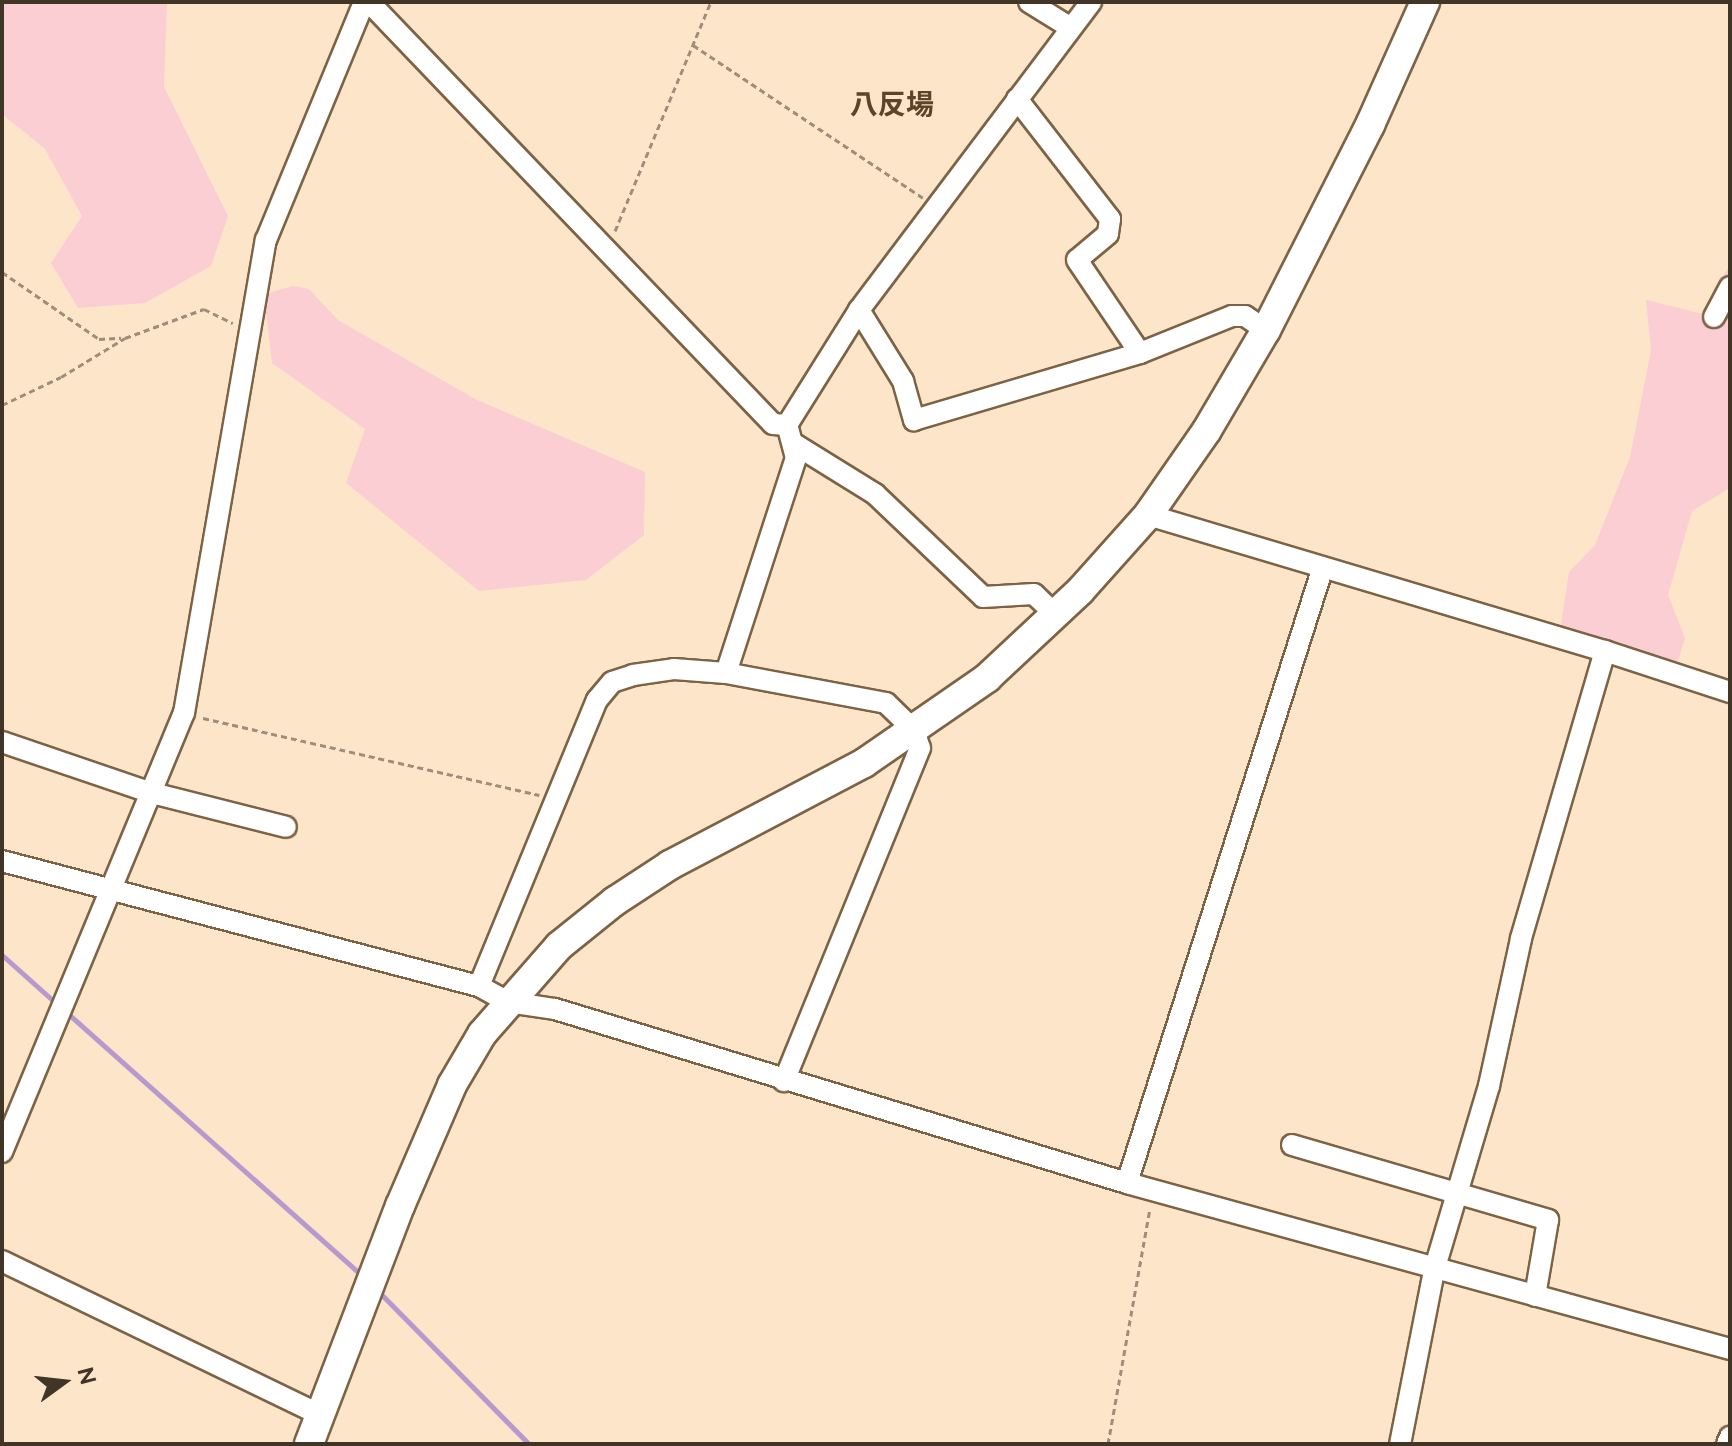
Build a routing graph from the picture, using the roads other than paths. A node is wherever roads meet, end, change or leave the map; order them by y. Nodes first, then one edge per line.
1 (367, 2) edge
2 (1029, 2) edge
3 (1091, 2) edge
4 (1425, 2) edge
5 (1071, 28) junction
6 (1017, 99) junction
7 (1730, 287) edge
8 (859, 310) junction
9 (1714, 317) dead end
10 (1266, 330) junction
11 (1140, 353) junction
12 (787, 425) junction
13 (796, 445) junction
14 (1148, 515) junction
15 (1323, 567) junction
16 (1056, 615) junction
17 (1605, 651) junction
18 (726, 673) junction
19 (1730, 692) edge
20 (914, 730) junction
21 (2, 742) edge
22 (152, 793) junction
23 (286, 827) dead end
24 (2, 861) edge
25 (112, 892) junction
26 (479, 986) junction
27 (508, 1002) junction
28 (784, 1081) junction
29 (1292, 1145) dead end
30 (2, 1152) edge
31 (1127, 1183) junction
32 (1460, 1195) junction
33 (2, 1261) edge
34 (1434, 1271) junction
35 (1535, 1296) junction
36 (1730, 1349) edge
37 (320, 1415) junction
38 (1730, 1437) edge
39 (309, 1444) edge
40 (1400, 1444) edge
41 (1727, 1444) edge

1 - 12 street
1 - 22 street
2 - 5 street
3 - 5 street
4 - 10 street
5 - 6 street
6 - 8 street
6 - 11 street
7 - 9 street
8 - 11 street
8 - 12 street
10 - 11 street
10 - 14 street
12 - 13 street
13 - 16 street
13 - 18 street
14 - 15 street
14 - 16 street
15 - 17 street
15 - 31 street
16 - 20 street
17 - 19 street
17 - 32 street
18 - 20 street
18 - 26 street
20 - 27 street
20 - 28 street
21 - 22 street
22 - 23 street
22 - 25 street
24 - 25 street
25 - 26 street
25 - 30 street
26 - 27 street
27 - 28 street
27 - 37 street
28 - 31 street
29 - 32 street
31 - 34 street
32 - 34 street
32 - 35 street
33 - 37 street
34 - 35 street
34 - 40 street
35 - 36 street
37 - 39 street
38 - 41 street

